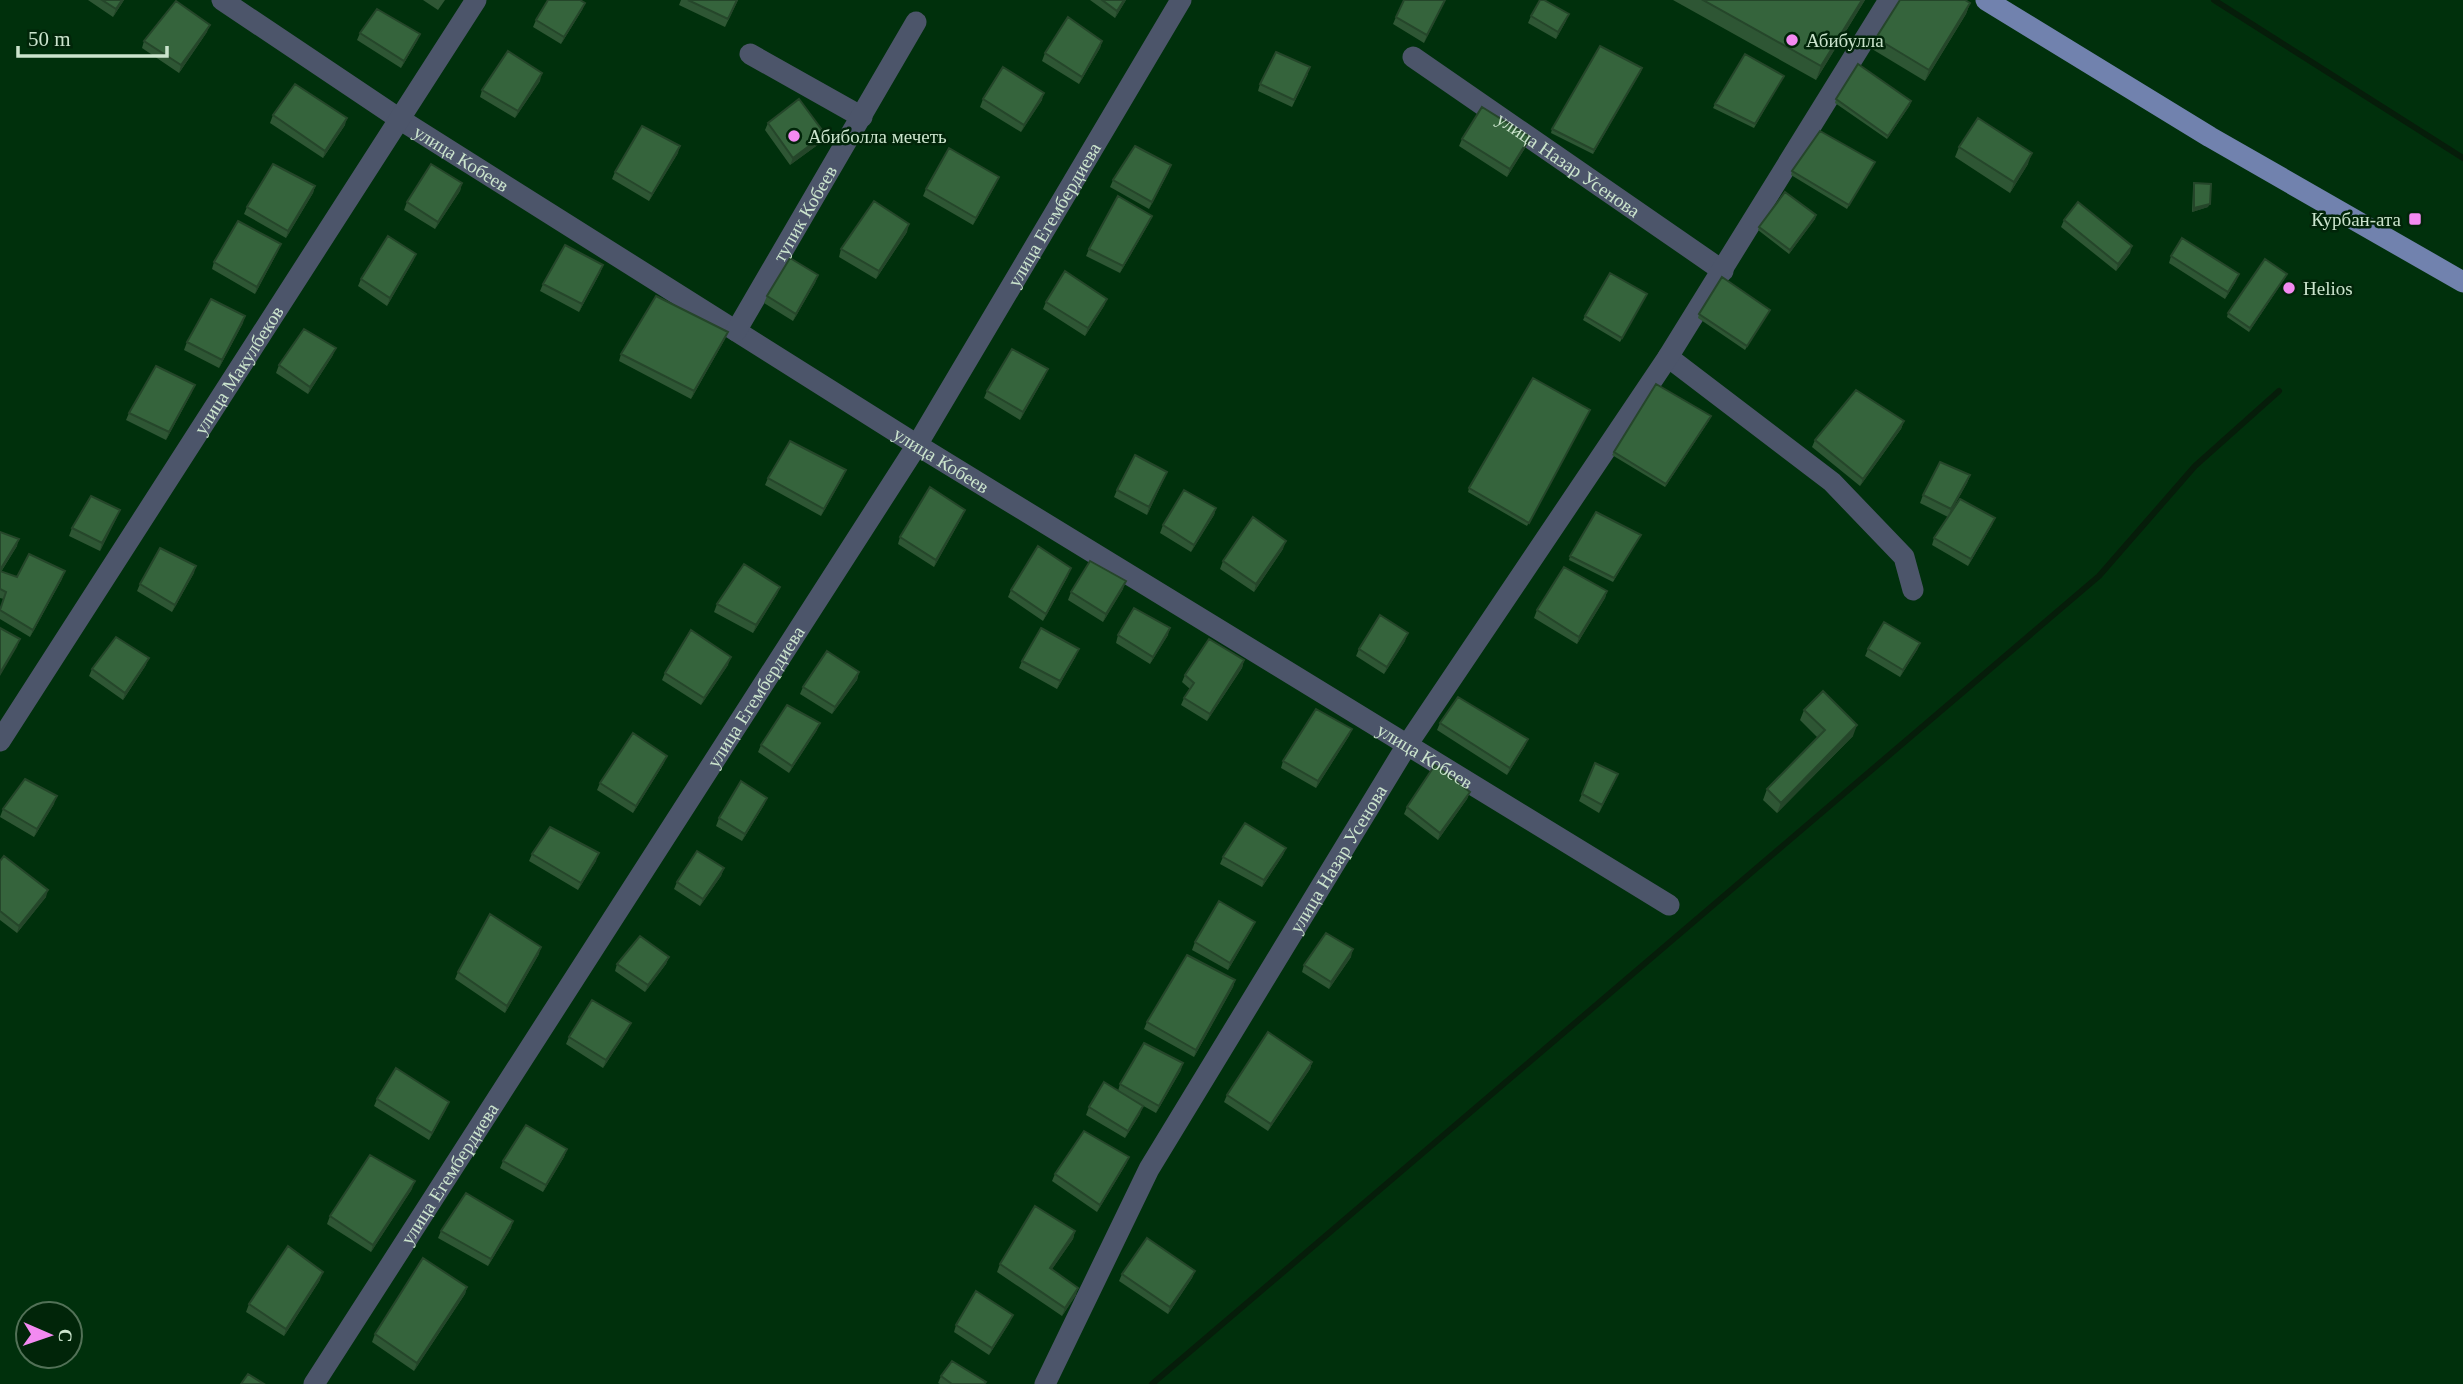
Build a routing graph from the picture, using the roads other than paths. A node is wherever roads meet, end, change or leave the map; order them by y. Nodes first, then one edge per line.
1 (222, 0) edge
2 (476, 0) edge
3 (1181, 0) edge
4 (1889, 0) edge
5 (1986, 0) edge
6 (916, 22) dead end
7 (750, 54) dead end
8 (1413, 57) dead end
9 (862, 117) junction
10 (401, 120) junction
11 (1723, 271) junction
12 (2463, 282) edge
13 (736, 331) junction
14 (1668, 357) junction
15 (917, 445) junction
16 (1913, 590) dead end
17 (0, 741) edge
18 (1407, 744) junction
19 (1669, 905) dead end
20 (314, 1384) edge
21 (1045, 1384) edge

1 - 10 street, улица Кобеев
2 - 10 street, улица Макулбеков
3 - 15 street, улица Егембердиева
4 - 11 street, улица Назар Усенова
5 - 12 main road
6 - 9 street, тупик Кобеев
7 - 9 street
8 - 11 street, улица Назар Усенова
9 - 13 street, тупик Кобеев
10 - 13 street, улица Кобеев
10 - 17 street, улица Макулбеков
11 - 14 street, улица Назар Усенова
13 - 15 street, улица Кобеев
14 - 16 street
14 - 18 street, улица Назар Усенова
15 - 18 street, улица Кобеев
15 - 20 street, улица Егембердиева
18 - 19 street, улица Кобеев
18 - 21 street, улица Назар Усенова

